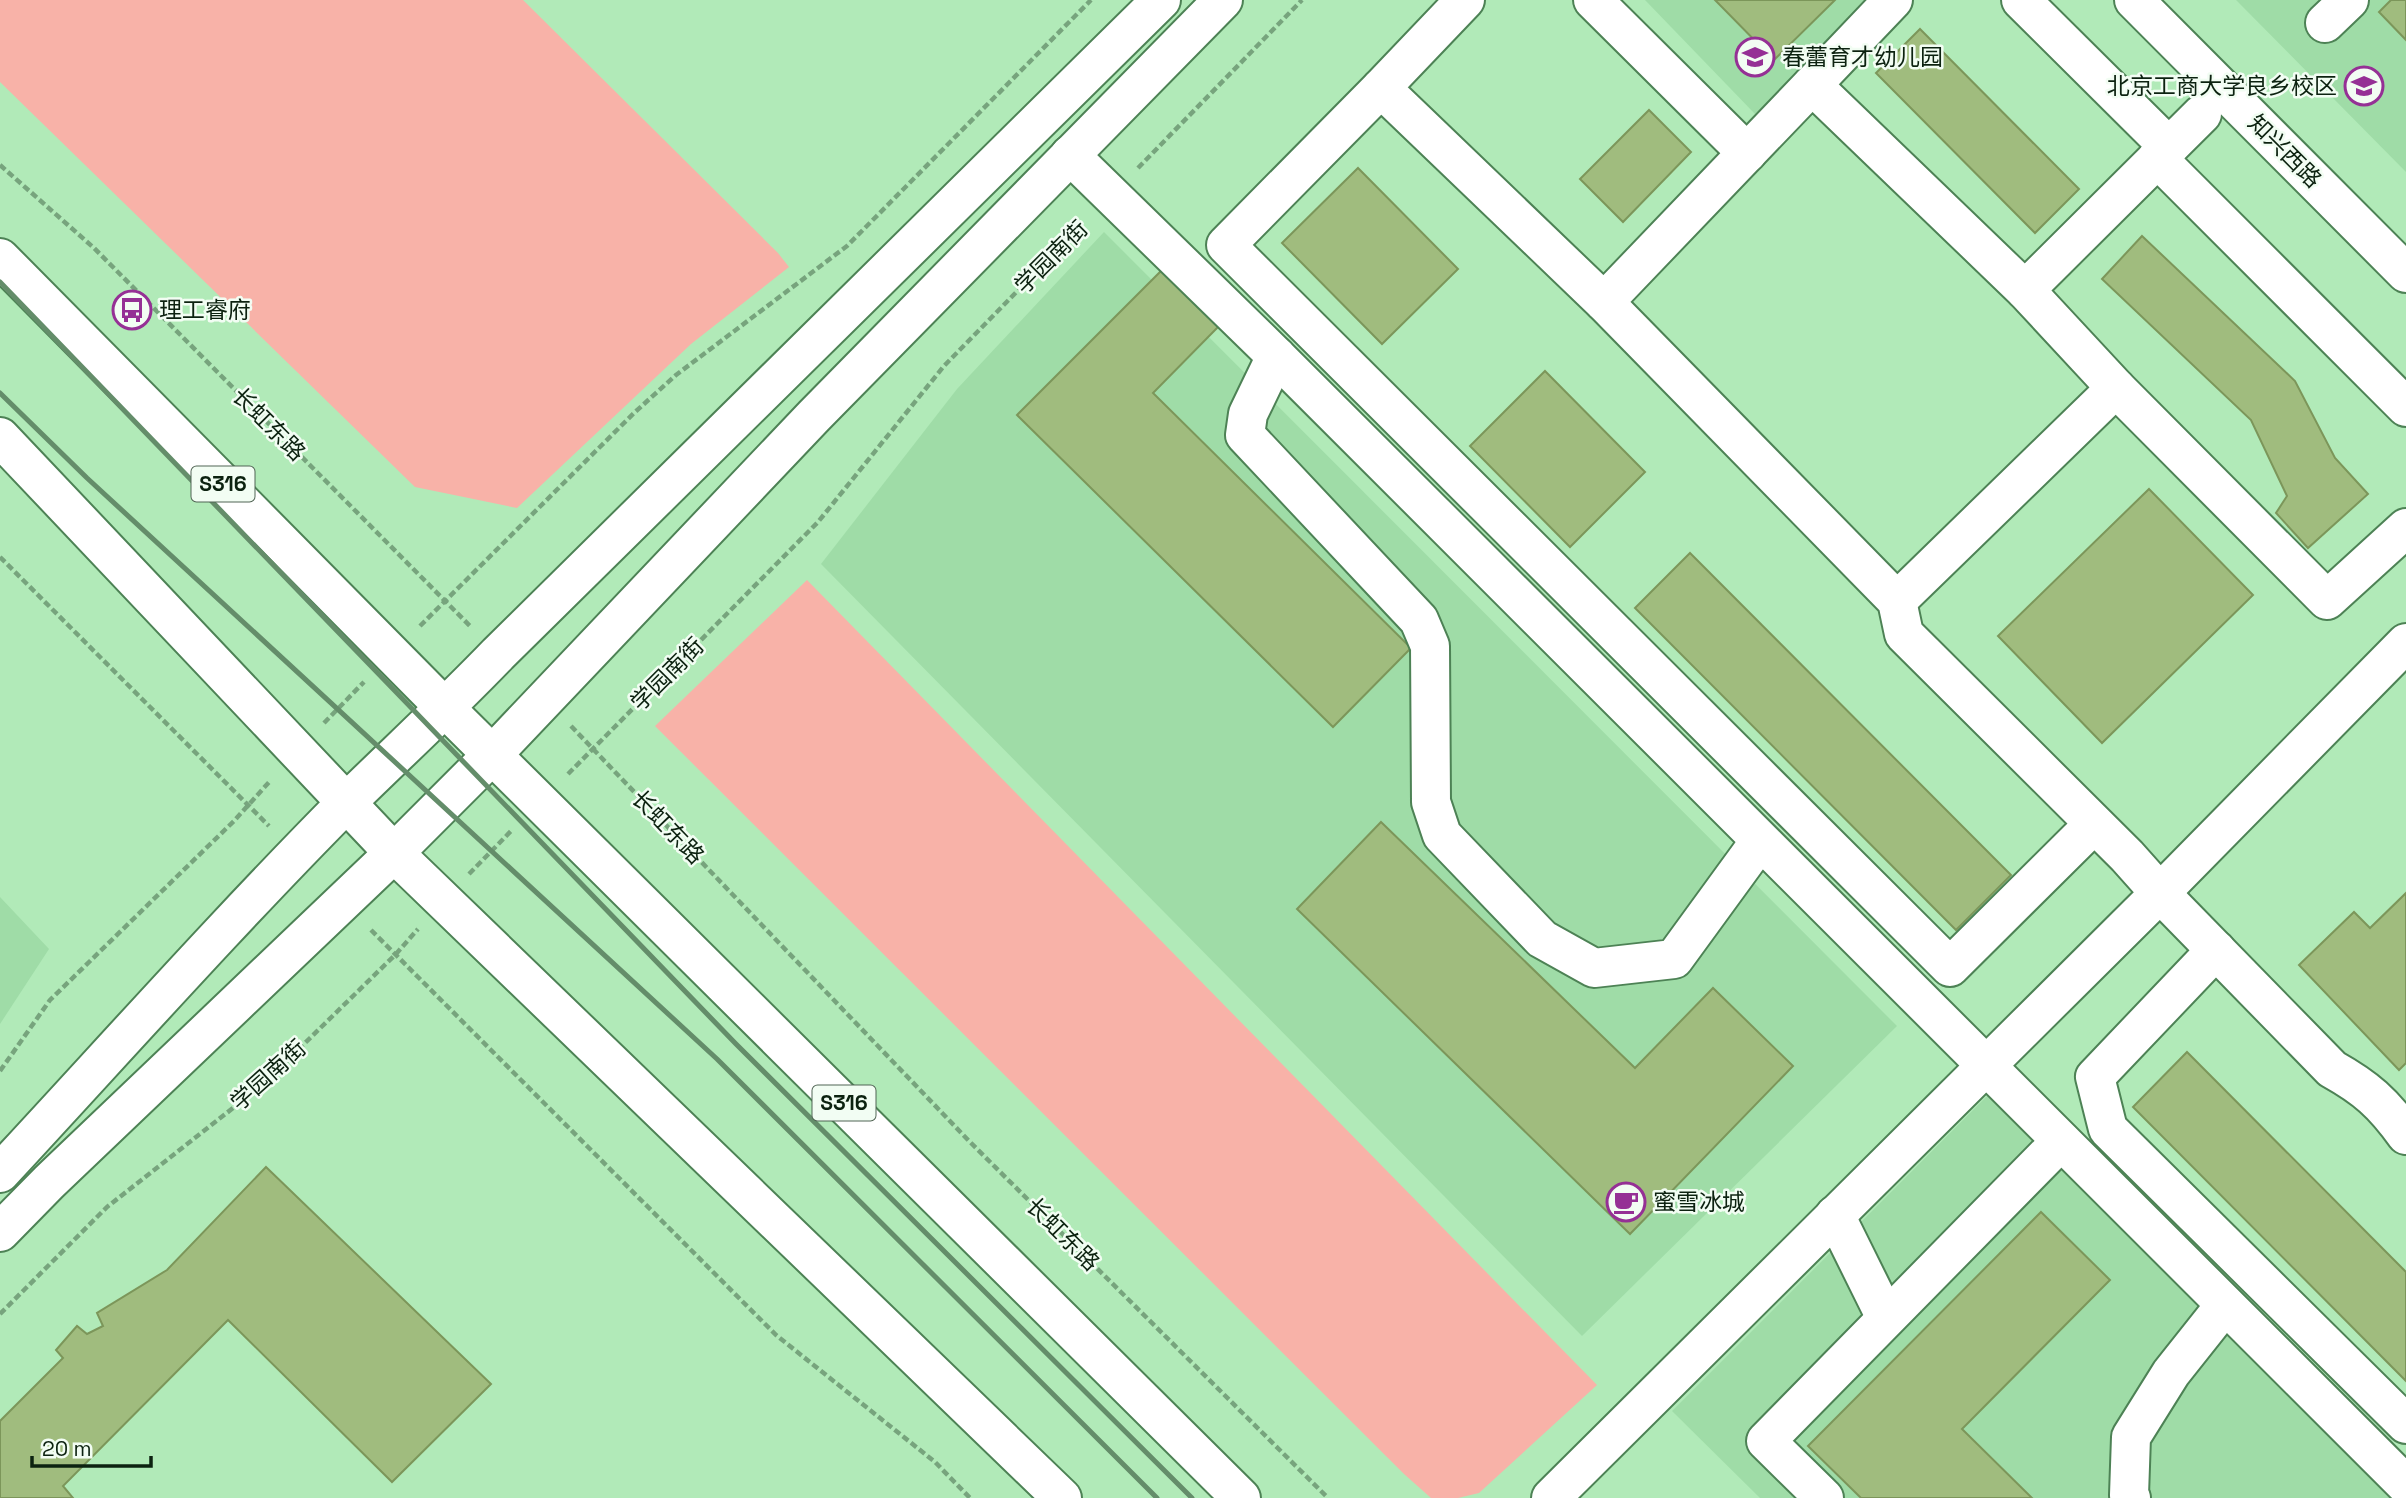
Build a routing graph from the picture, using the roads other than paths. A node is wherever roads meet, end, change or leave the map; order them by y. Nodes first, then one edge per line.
1 (1161, 0) edge
2 (1223, 0) edge
3 (1593, 0) edge
4 (1893, 0) edge
5 (2021, 0) edge
6 (2134, 0) edge
7 (1444, 7) edge
8 (1812, 85) junction
9 (1381, 88) junction
10 (2202, 114) dead end
11 (1747, 153) junction
12 (2163, 153) junction
13 (1070, 155) junction
14 (0, 258) edge
15 (2406, 273) edge
16 (2025, 290) junction
17 (1604, 302) junction
18 (1276, 356) junction
19 (2116, 388) junction
20 (2406, 407) edge
21 (0, 437) edge
22 (2406, 528) edge
23 (1897, 601) junction
24 (2406, 643) edge
25 (446, 709) junction
26 (493, 754) junction
27 (347, 803) junction
28 (2094, 824) junction
29 (1760, 841) junction
30 (394, 853) junction
31 (2160, 893) junction
32 (2216, 950) junction
33 (1985, 1066) junction
34 (2399, 1109) edge
35 (2060, 1141) junction
36 (0, 1173) edge
37 (1835, 1215) junction
38 (0, 1232) edge
39 (2225, 1305) junction
40 (1886, 1318) junction
41 (2406, 1424) edge
42 (2406, 1485) edge
43 (1062, 1498) edge
44 (1241, 1498) edge
45 (1551, 1498) edge
46 (1824, 1498) edge
47 (2131, 1498) edge

1 - 25 street
2 - 13 street
3 - 11 street
4 - 8 street
5 - 12 street
6 - 15 street, 知兴西路
7 - 9 street
8 - 11 street
8 - 16 street
9 - 17 street
9 - 28 street
10 - 12 street
11 - 17 street
12 - 16 street
12 - 20 street
13 - 18 street
13 - 26 street
14 - 25 street, S316
16 - 19 street
17 - 23 street
18 - 29 street
18 - 29 street
19 - 22 street
19 - 23 street
21 - 27 street
23 - 28 street
24 - 31 street
25 - 26 street, S316
25 - 27 street
26 - 30 street
26 - 44 street, S316
27 - 30 street
27 - 36 street
28 - 31 street
29 - 33 street
30 - 38 street
30 - 43 street
31 - 32 street
31 - 33 street
32 - 34 street
32 - 41 street
33 - 35 street
33 - 37 street
35 - 39 street
35 - 40 street
37 - 40 street
37 - 45 street
39 - 42 street
39 - 47 street
40 - 46 street

